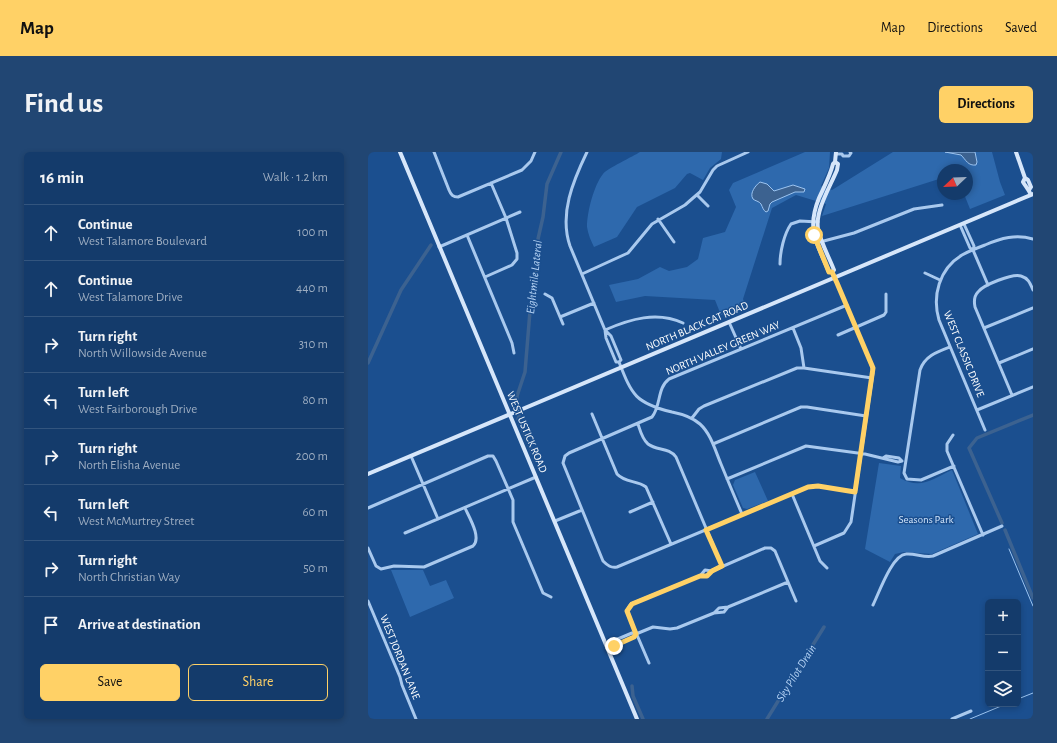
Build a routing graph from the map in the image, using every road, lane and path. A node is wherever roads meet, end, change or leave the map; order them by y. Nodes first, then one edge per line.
1 (400, 152) edge
2 (434, 152) edge
3 (535, 152) edge
4 (587, 152) edge
5 (748, 152) edge
6 (852, 152) edge
7 (1016, 152) edge
8 (836, 153) edge
9 (842, 153) edge
10 (491, 183) junction
11 (1031, 193) edge
12 (697, 195) junction
13 (942, 205) dead end
14 (708, 206) dead end
15 (520, 212) dead end
16 (506, 218) junction
17 (658, 220) junction
18 (815, 222) junction
19 (962, 225) junction
20 (467, 235) junction
21 (1033, 239) edge
22 (822, 241) junction
23 (674, 242) dead end
24 (817, 242) junction
25 (439, 247) junction
26 (973, 250) junction
27 (780, 264) dead end
28 (832, 272) junction
29 (925, 273) dead end
30 (582, 274) junction
31 (485, 277) junction
32 (835, 278) junction
33 (940, 280) junction
34 (988, 285) junction
35 (1033, 290) edge
36 (545, 294) dead end
37 (886, 294) dead end
38 (594, 303) junction
39 (847, 305) junction
40 (1033, 308) edge
41 (560, 317) junction
42 (729, 322) junction
43 (682, 323) dead end
44 (563, 324) dead end
45 (793, 328) junction
46 (856, 328) junction
47 (984, 328) junction
48 (605, 330) junction
49 (838, 335) dead end
50 (950, 347) junction
51 (741, 349) junction
52 (1033, 349) edge
53 (514, 353) dead end
54 (999, 363) junction
55 (621, 367) junction
56 (804, 368) junction
57 (872, 378) junction
58 (1033, 386) edge
59 (1012, 395) junction
60 (657, 408) junction
61 (977, 410) junction
62 (509, 414) junction
63 (592, 414) dead end
64 (866, 416) junction
65 (692, 418) junction
66 (638, 424) junction
67 (985, 430) dead end
68 (953, 435) dead end
69 (602, 439) junction
70 (713, 444) junction
71 (861, 454) junction
72 (411, 456) junction
73 (904, 461) junction
74 (954, 466) junction
75 (368, 474) edge
76 (536, 477) junction
77 (727, 479) junction
78 (424, 484) junction
79 (508, 489) junction
80 (855, 492) junction
81 (792, 494) junction
82 (653, 502) junction
83 (368, 508) edge
84 (465, 508) junction
85 (582, 510) junction
86 (630, 512) dead end
87 (742, 514) junction
88 (438, 519) junction
89 (555, 521) junction
90 (1002, 526) dead end
91 (706, 530) junction
92 (406, 533) dead end
93 (983, 535) junction
94 (671, 544) junction
95 (814, 546) junction
96 (368, 548) edge
97 (722, 566) junction
98 (827, 568) dead end
99 (712, 571) junction
100 (700, 576) junction
101 (788, 582) junction
102 (551, 597) dead end
103 (368, 601) edge
104 (796, 601) dead end
105 (873, 605) dead end
106 (728, 607) junction
107 (714, 613) junction
108 (636, 634) junction
109 (607, 646) junction
110 (649, 663) dead end
111 (972, 711) dead end
112 (416, 719) edge
113 (638, 719) edge
114 (952, 719) edge

1 - 25 main road, WEST USTICK ROAD
2 - 10 street
3 - 10 street
4 - 30 street
5 - 12 street
6 - 9 street
7 - 11 main road
8 - 9 street
8 - 18 main road
10 - 16 street
11 - 19 main road, NORTH BLACK CAT ROAD
12 - 14 street
12 - 17 street
13 - 22 street
15 - 16 street
16 - 20 street
16 - 31 street
17 - 23 street
17 - 30 street
18 - 22 main road
18 - 24 main road
18 - 27 street
19 - 26 street
19 - 32 main road, NORTH BLACK CAT ROAD
20 - 25 street
20 - 31 street
21 - 26 street, WEST CLASSIC DRIVE
22 - 24 street
22 - 28 main road
24 - 28 main road
25 - 62 main road, WEST USTICK ROAD
26 - 33 street, WEST CLASSIC DRIVE
26 - 34 street
28 - 32 main road
29 - 33 street
30 - 38 street
31 - 53 street
32 - 39 street
32 - 42 main road, NORTH BLACK CAT ROAD
33 - 50 street, WEST CLASSIC DRIVE
34 - 35 street
34 - 47 street
36 - 41 street
37 - 46 street
38 - 41 street
38 - 48 street
39 - 45 street, NORTH VALLEY GREEN WAY
39 - 46 street
40 - 47 street
41 - 44 street
42 - 51 street
42 - 55 main road, NORTH BLACK CAT ROAD
43 - 48 street
45 - 51 street, NORTH VALLEY GREEN WAY
45 - 56 street
46 - 49 street
46 - 57 street
47 - 54 street
48 - 55 street
50 - 61 street, WEST CLASSIC DRIVE
50 - 73 street
51 - 60 street, NORTH VALLEY GREEN WAY
52 - 54 street
54 - 59 street
55 - 60 street
55 - 62 main road, NORTH BLACK CAT ROAD
56 - 57 street
56 - 65 street
57 - 64 street
58 - 59 street
59 - 61 street
60 - 65 street
60 - 66 street
61 - 67 street, WEST CLASSIC DRIVE
62 - 72 main road, NORTH BLACK CAT ROAD
62 - 76 main road, WEST USTICK ROAD
63 - 69 street
64 - 70 street
64 - 71 street
65 - 70 street
66 - 69 street
66 - 91 street
68 - 74 street
69 - 82 street
69 - 85 street
70 - 77 street
71 - 73 street
71 - 77 street
71 - 80 street
72 - 75 main road, NORTH BLACK CAT ROAD
72 - 78 street
73 - 74 street
74 - 93 street
76 - 79 street
76 - 89 main road, WEST USTICK ROAD
77 - 87 street
78 - 79 street
78 - 83 street
78 - 88 street
79 - 84 street
79 - 102 street
80 - 81 street
80 - 95 street
81 - 87 street
81 - 95 street
82 - 86 street
82 - 94 street
84 - 88 street
84 - 96 street
85 - 89 street
85 - 94 street
87 - 91 street
88 - 92 street
89 - 109 main road, WEST USTICK ROAD
90 - 93 street
91 - 94 street
91 - 97 street
93 - 105 street
95 - 98 street
97 - 99 street
97 - 101 street
99 - 100 street
99 - 100 street
100 - 108 street
101 - 104 street
101 - 106 street
103 - 112 street, WEST JORDAN LANE
106 - 107 street
106 - 107 street
107 - 108 street
108 - 109 street
108 - 110 street
109 - 113 main road, WEST USTICK ROAD
111 - 114 street

